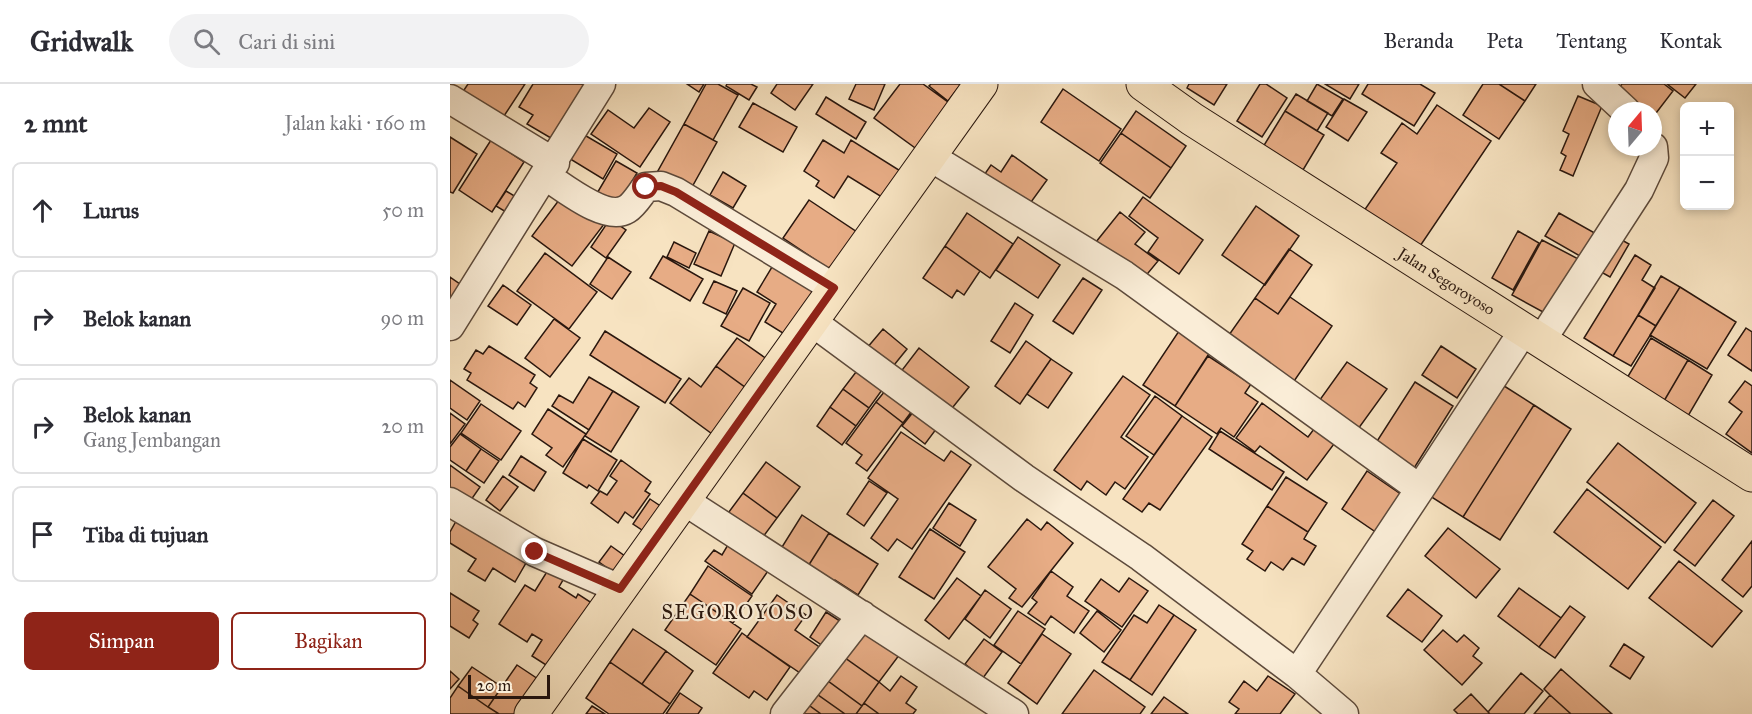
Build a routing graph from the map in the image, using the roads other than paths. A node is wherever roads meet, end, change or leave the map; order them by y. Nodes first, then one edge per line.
1 (602, 84) edge
2 (981, 84) edge
3 (1143, 84) edge
4 (1597, 84) edge
5 (450, 99) edge
6 (1616, 102) edge
7 (928, 156) junction
8 (1654, 156) edge
9 (550, 169) junction
10 (834, 288) junction
11 (811, 321) junction
12 (450, 326) edge
13 (1533, 335) junction
14 (1752, 475) edge
15 (1420, 489) junction
16 (683, 500) junction
17 (450, 502) edge
18 (620, 589) junction
19 (862, 615) junction
20 (1297, 674) junction
21 (531, 714) edge
22 (785, 714) edge
23 (1014, 714) edge
24 (1344, 714) edge

1 - 9 street
2 - 7 main road
3 - 13 main road, Jalan Segoroyoso
4 - 6 street
5 - 9 street
7 - 10 main road
7 - 15 street
8 - 13 street
9 - 10 street
9 - 12 street
10 - 11 main road
11 - 16 main road
11 - 20 street
13 - 14 main road, Jalan Segoroyoso
13 - 15 street
15 - 20 street
16 - 18 main road
16 - 19 street
17 - 18 street
18 - 21 main road
19 - 22 street
19 - 23 street
20 - 24 street

